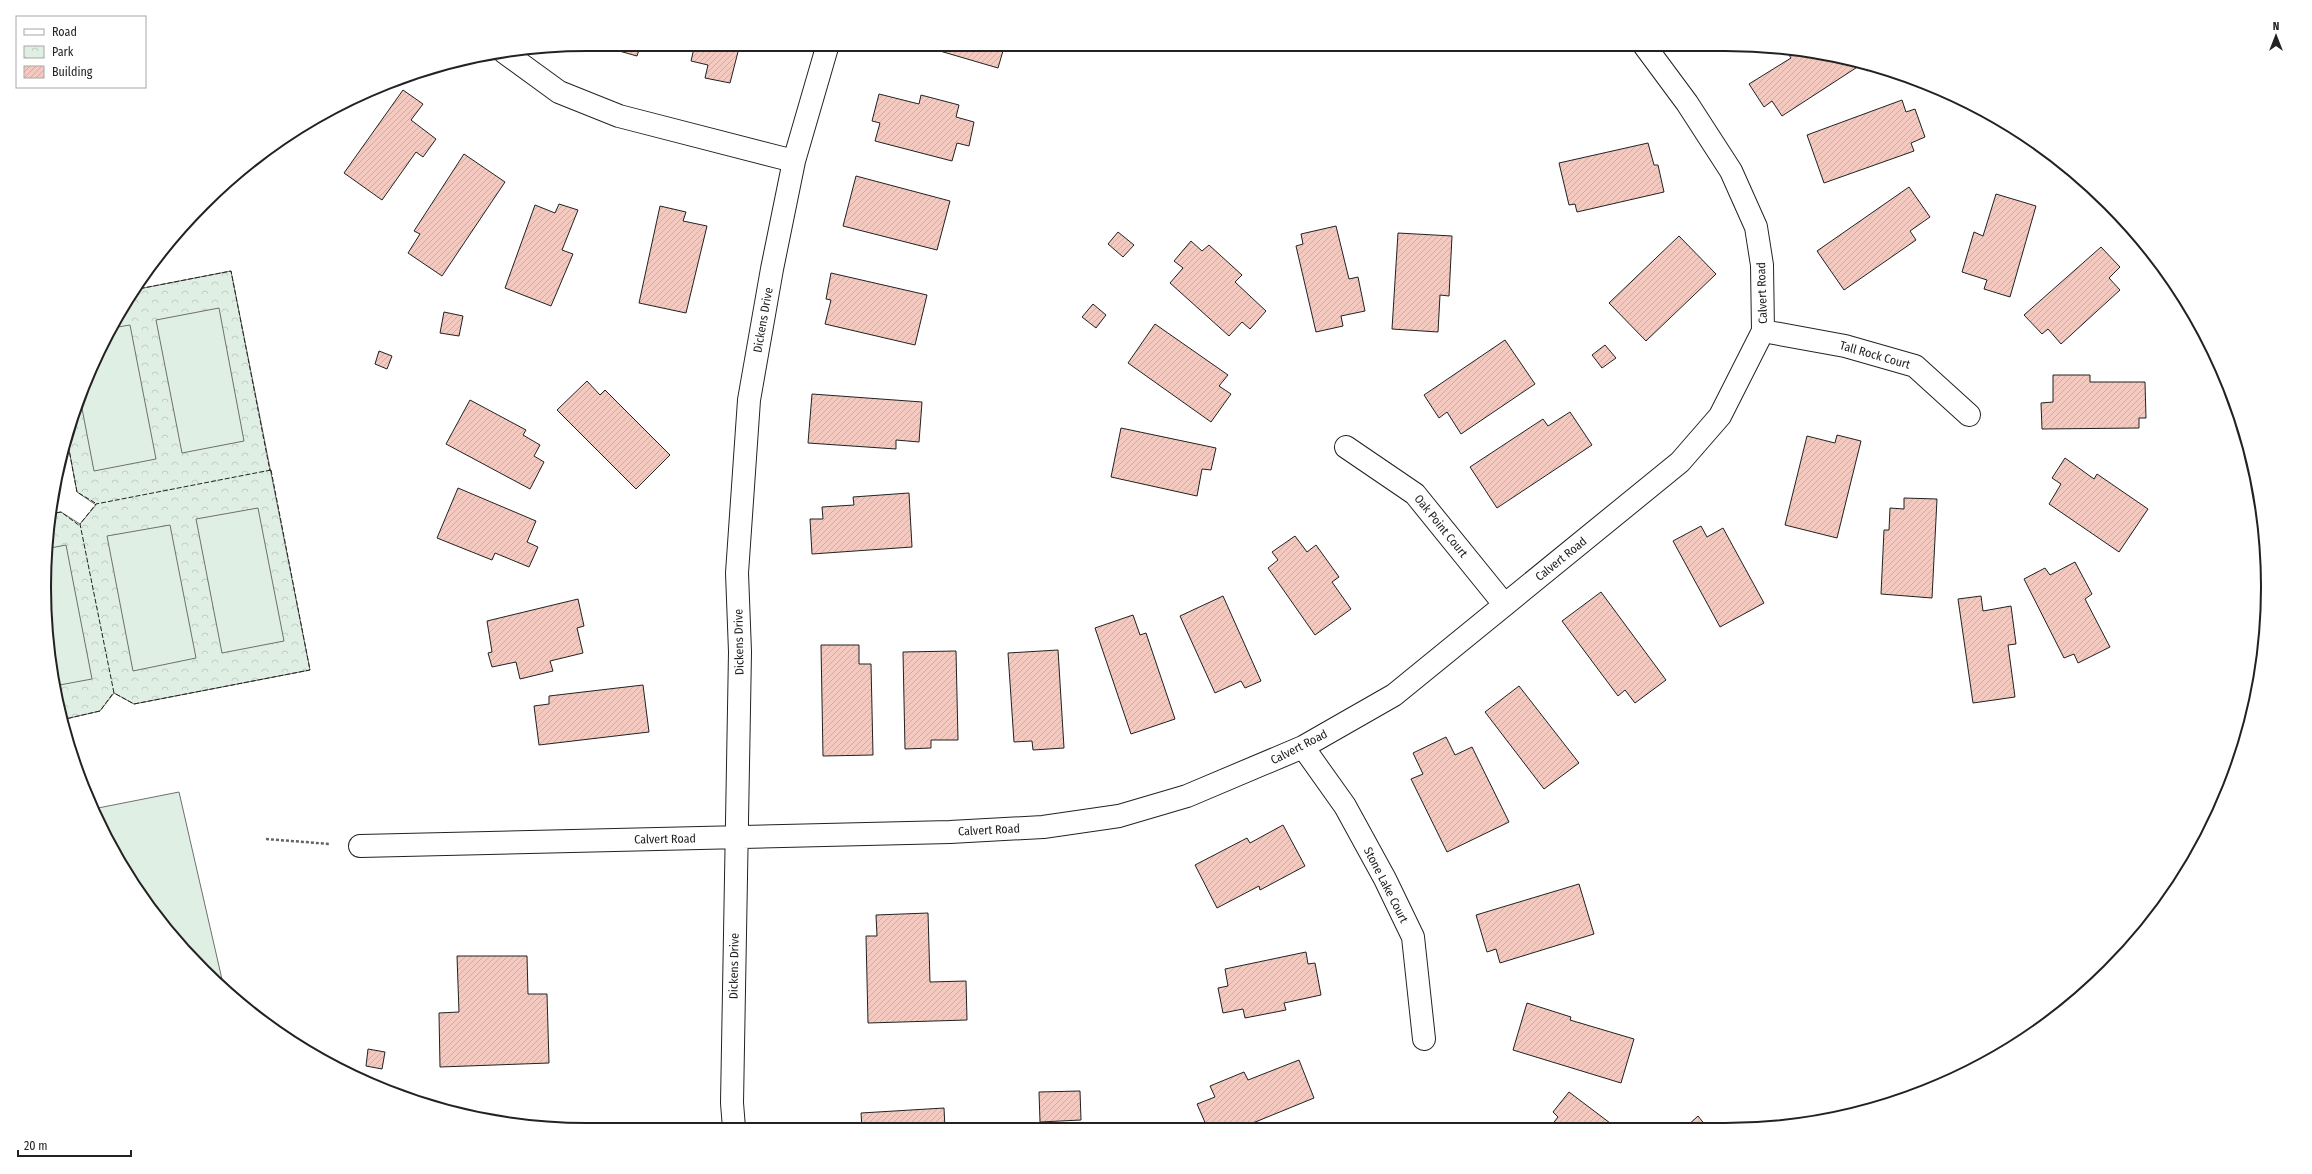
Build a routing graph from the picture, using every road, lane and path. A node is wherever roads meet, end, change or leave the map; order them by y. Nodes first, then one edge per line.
1 (826, 51) edge
2 (1648, 51) edge
3 (511, 57) edge
4 (794, 161) junction
5 (1763, 331) junction
6 (1969, 415) dead end
7 (1346, 447) dead end
8 (1504, 604) junction
9 (1303, 747) junction
10 (736, 837) junction
11 (266, 839) dead end
12 (360, 846) joint
13 (1424, 1039) dead end
14 (734, 1123) edge

1 - 4 street, Dickens Drive
2 - 5 street, Calvert Road
3 - 4 street
4 - 10 street, Dickens Drive
5 - 6 street, Tall Rock Court
5 - 8 street, Calvert Road
7 - 8 street, Oak Point Court
8 - 9 street, Calvert Road
9 - 10 street, Calvert Road
9 - 13 street, Stone Lake Court
10 - 12 street, Calvert Road
10 - 14 street, Dickens Drive
11 - 12 path

